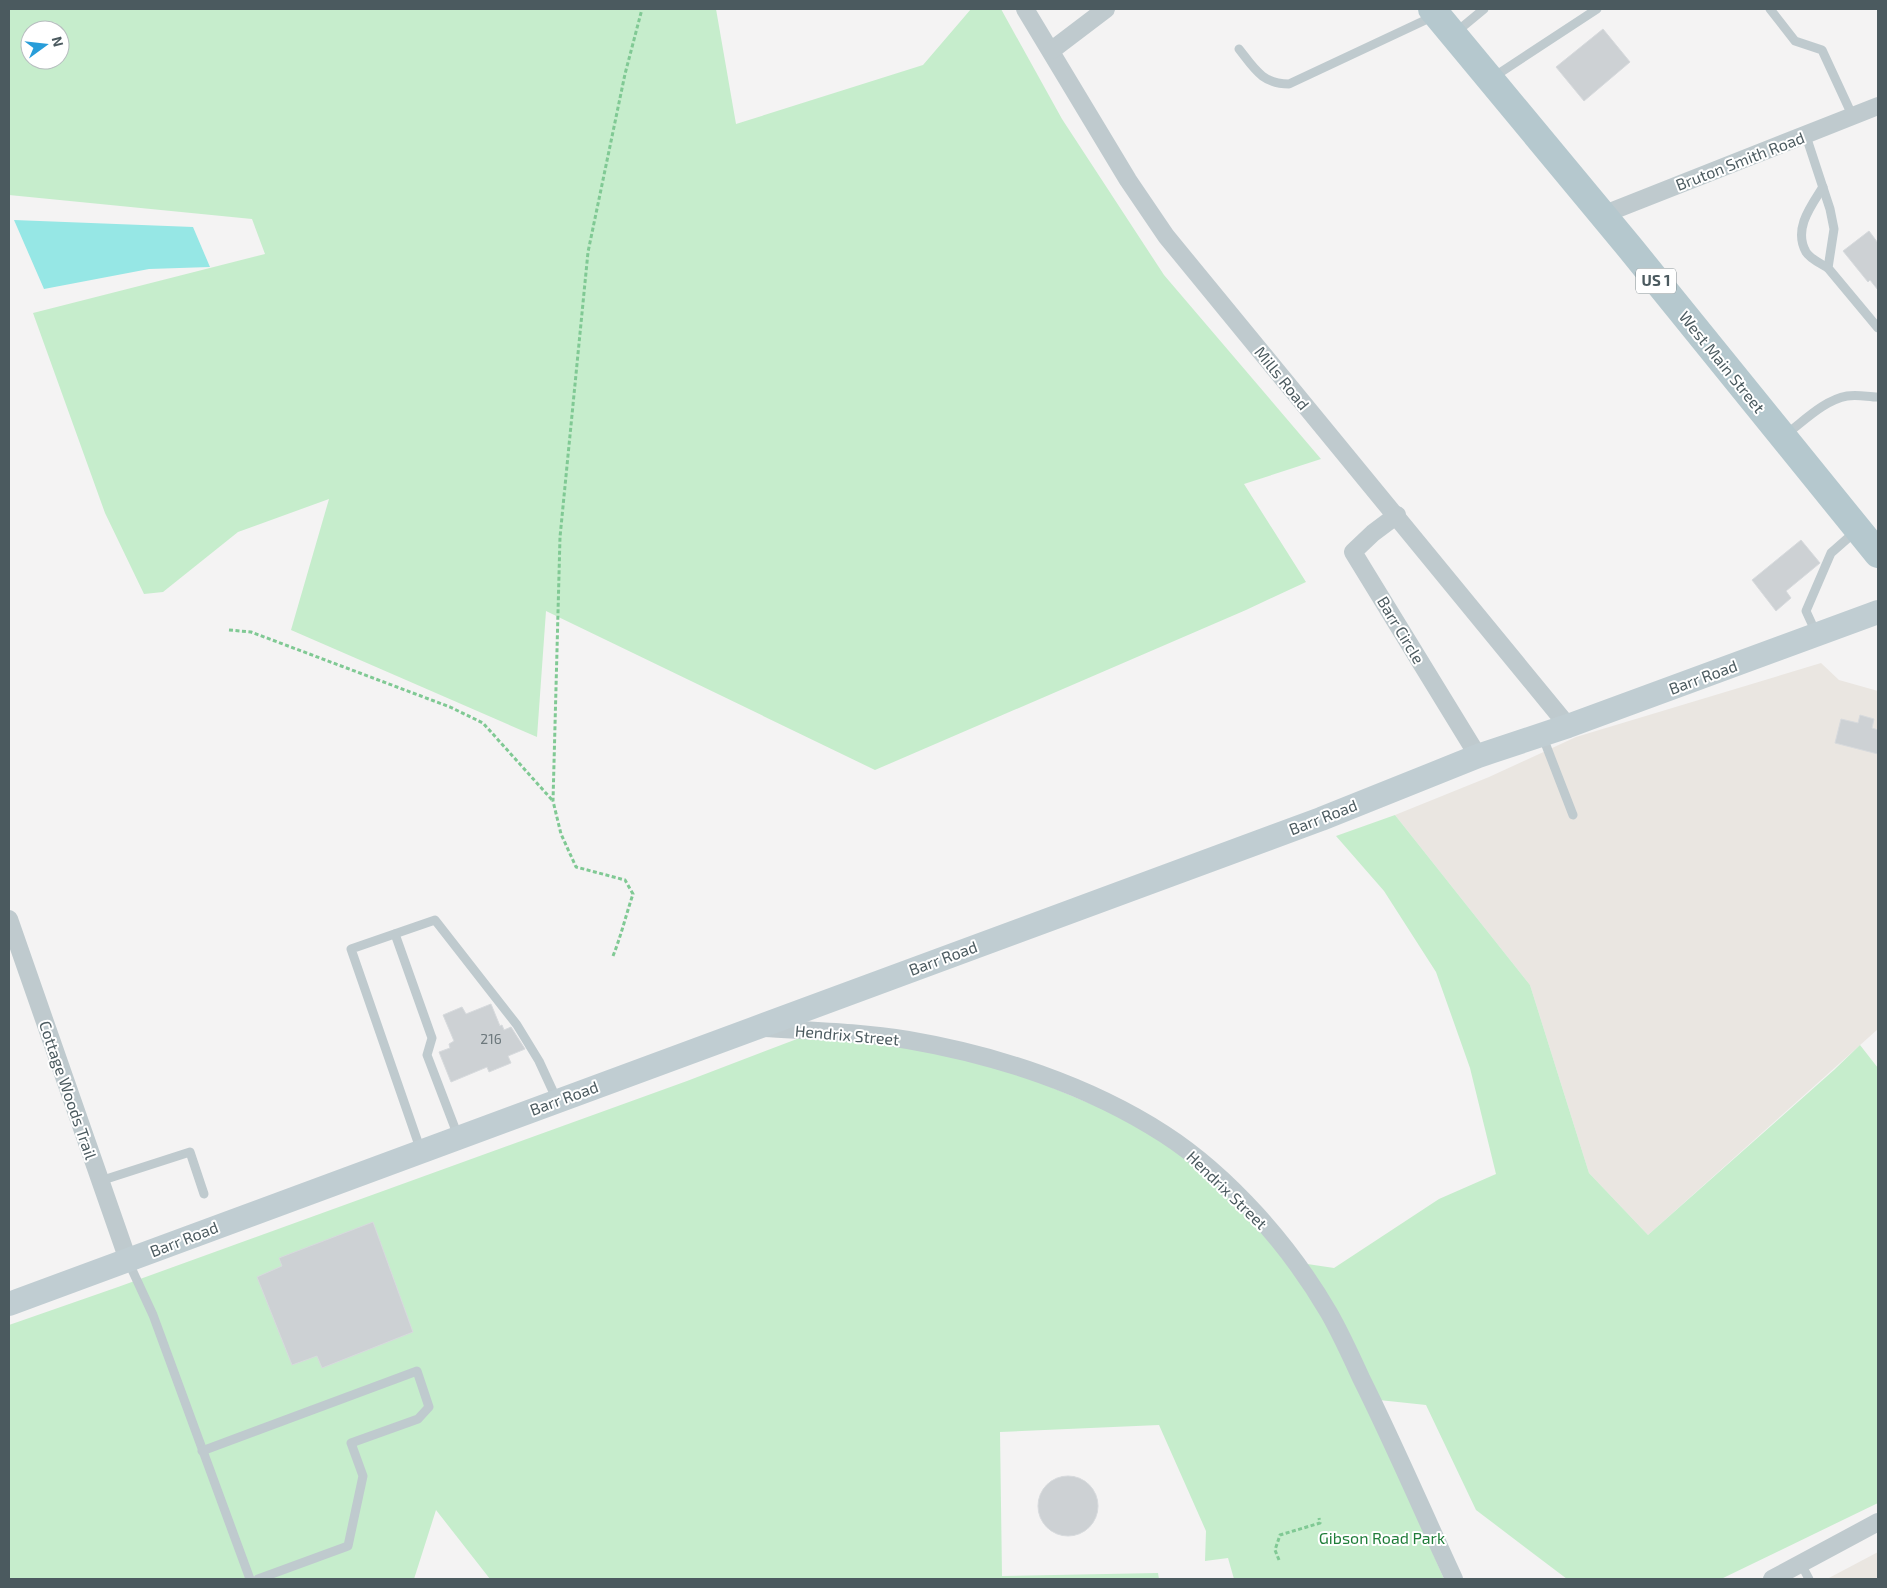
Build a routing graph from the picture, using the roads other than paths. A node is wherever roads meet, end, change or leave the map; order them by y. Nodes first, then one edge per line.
1 (1025, 9) edge
2 (1106, 9) edge
3 (1484, 9) edge
4 (1597, 9) edge
5 (1770, 9) edge
6 (1440, 19) edge
7 (1239, 49) dead end
8 (1052, 50) junction
9 (1489, 80) junction
10 (1878, 106) edge
11 (1853, 117) junction
12 (1806, 136) junction
13 (1822, 187) junction
14 (1602, 215) junction
15 (1828, 268) junction
16 (1878, 328) edge
17 (1878, 397) edge
18 (1783, 437) junction
19 (1397, 515) junction
20 (1858, 529) junction
21 (1878, 554) edge
22 (1878, 612) edge
23 (1817, 635) junction
24 (1568, 726) junction
25 (1542, 735) junction
26 (1478, 756) junction
27 (1573, 815) dead end
28 (9, 919) edge
29 (395, 934) junction
30 (753, 1028) junction
31 (557, 1100) junction
32 (458, 1137) junction
33 (421, 1151) junction
34 (100, 1180) junction
35 (204, 1194) dead end
36 (128, 1260) junction
37 (9, 1304) edge
38 (202, 1451) junction
39 (1878, 1522) edge
40 (1805, 1572) edge
41 (250, 1579) edge
42 (258, 1579) edge
43 (1454, 1579) edge
44 (1772, 1579) edge

1 - 8 street, Mills Road
2 - 8 street
3 - 6 lane
4 - 9 lane
5 - 11 lane
6 - 7 lane
6 - 9 main road, West Main Street / US 1
8 - 19 street, Mills Road
9 - 14 main road, West Main Street / US 1
10 - 11 street, Bruton Smith Road
11 - 12 street, Bruton Smith Road
12 - 13 lane
12 - 14 street, Bruton Smith Road
13 - 15 lane
13 - 15 lane
14 - 18 main road, West Main Street / US 1
15 - 16 lane
17 - 18 lane
18 - 20 main road, West Main Street / US 1
19 - 24 street, Mills Road
19 - 26 street, Barr Circle
20 - 21 main road, West Main Street / US 1
20 - 23 lane
22 - 23 street, Barr Road
23 - 24 street, Barr Road
24 - 25 street, Barr Road
25 - 26 street, Barr Road
25 - 27 lane
26 - 30 street, Barr Road
28 - 34 street, Cottage Woods Trail
29 - 31 lane
29 - 32 lane
29 - 33 lane
30 - 31 street, Barr Road
30 - 43 street, Hendrix Street
31 - 32 street, Barr Road
32 - 33 street, Barr Road
33 - 36 street, Barr Road
34 - 35 lane
34 - 36 street, Cottage Woods Trail
36 - 37 street, Barr Road
36 - 38 lane
38 - 41 lane
38 - 42 lane
39 - 40 street
40 - 44 street

